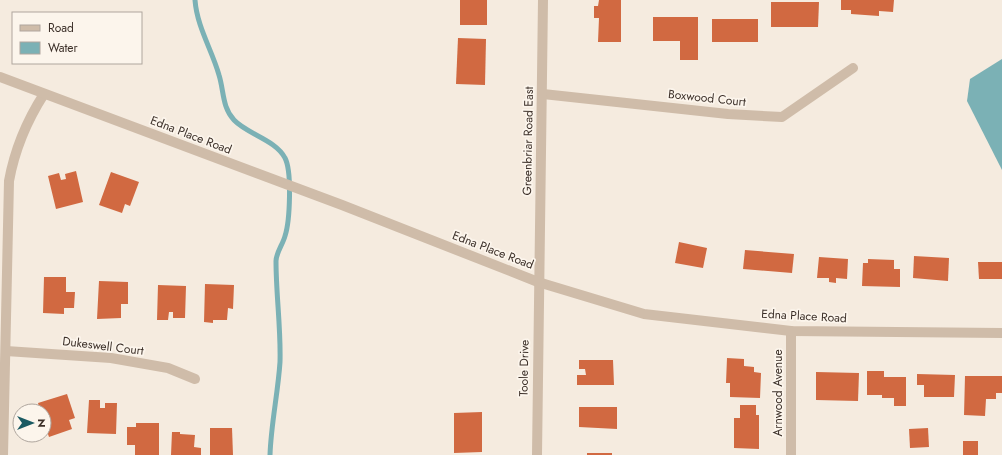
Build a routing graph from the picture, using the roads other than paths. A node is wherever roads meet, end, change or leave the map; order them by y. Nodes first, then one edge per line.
1 (543, 0) edge
2 (853, 68) dead end
3 (0, 77) edge
4 (44, 94) junction
5 (543, 94) junction
6 (538, 282) junction
7 (791, 331) junction
8 (1002, 333) edge
9 (6, 351) junction
10 (195, 379) dead end
11 (3, 455) edge
12 (537, 455) edge
13 (791, 455) edge

1 - 5 street, Greenbriar Road East
2 - 5 street, Boxwood Court
3 - 4 street, Edna Place Road
4 - 6 street, Edna Place Road
4 - 9 street
5 - 6 street, Greenbriar Road East
6 - 7 street, Edna Place Road
6 - 12 street, Toole Drive
7 - 8 street, Edna Place Road
7 - 13 street, Arnwood Avenue
9 - 10 street, Dukeswell Court
9 - 11 street

